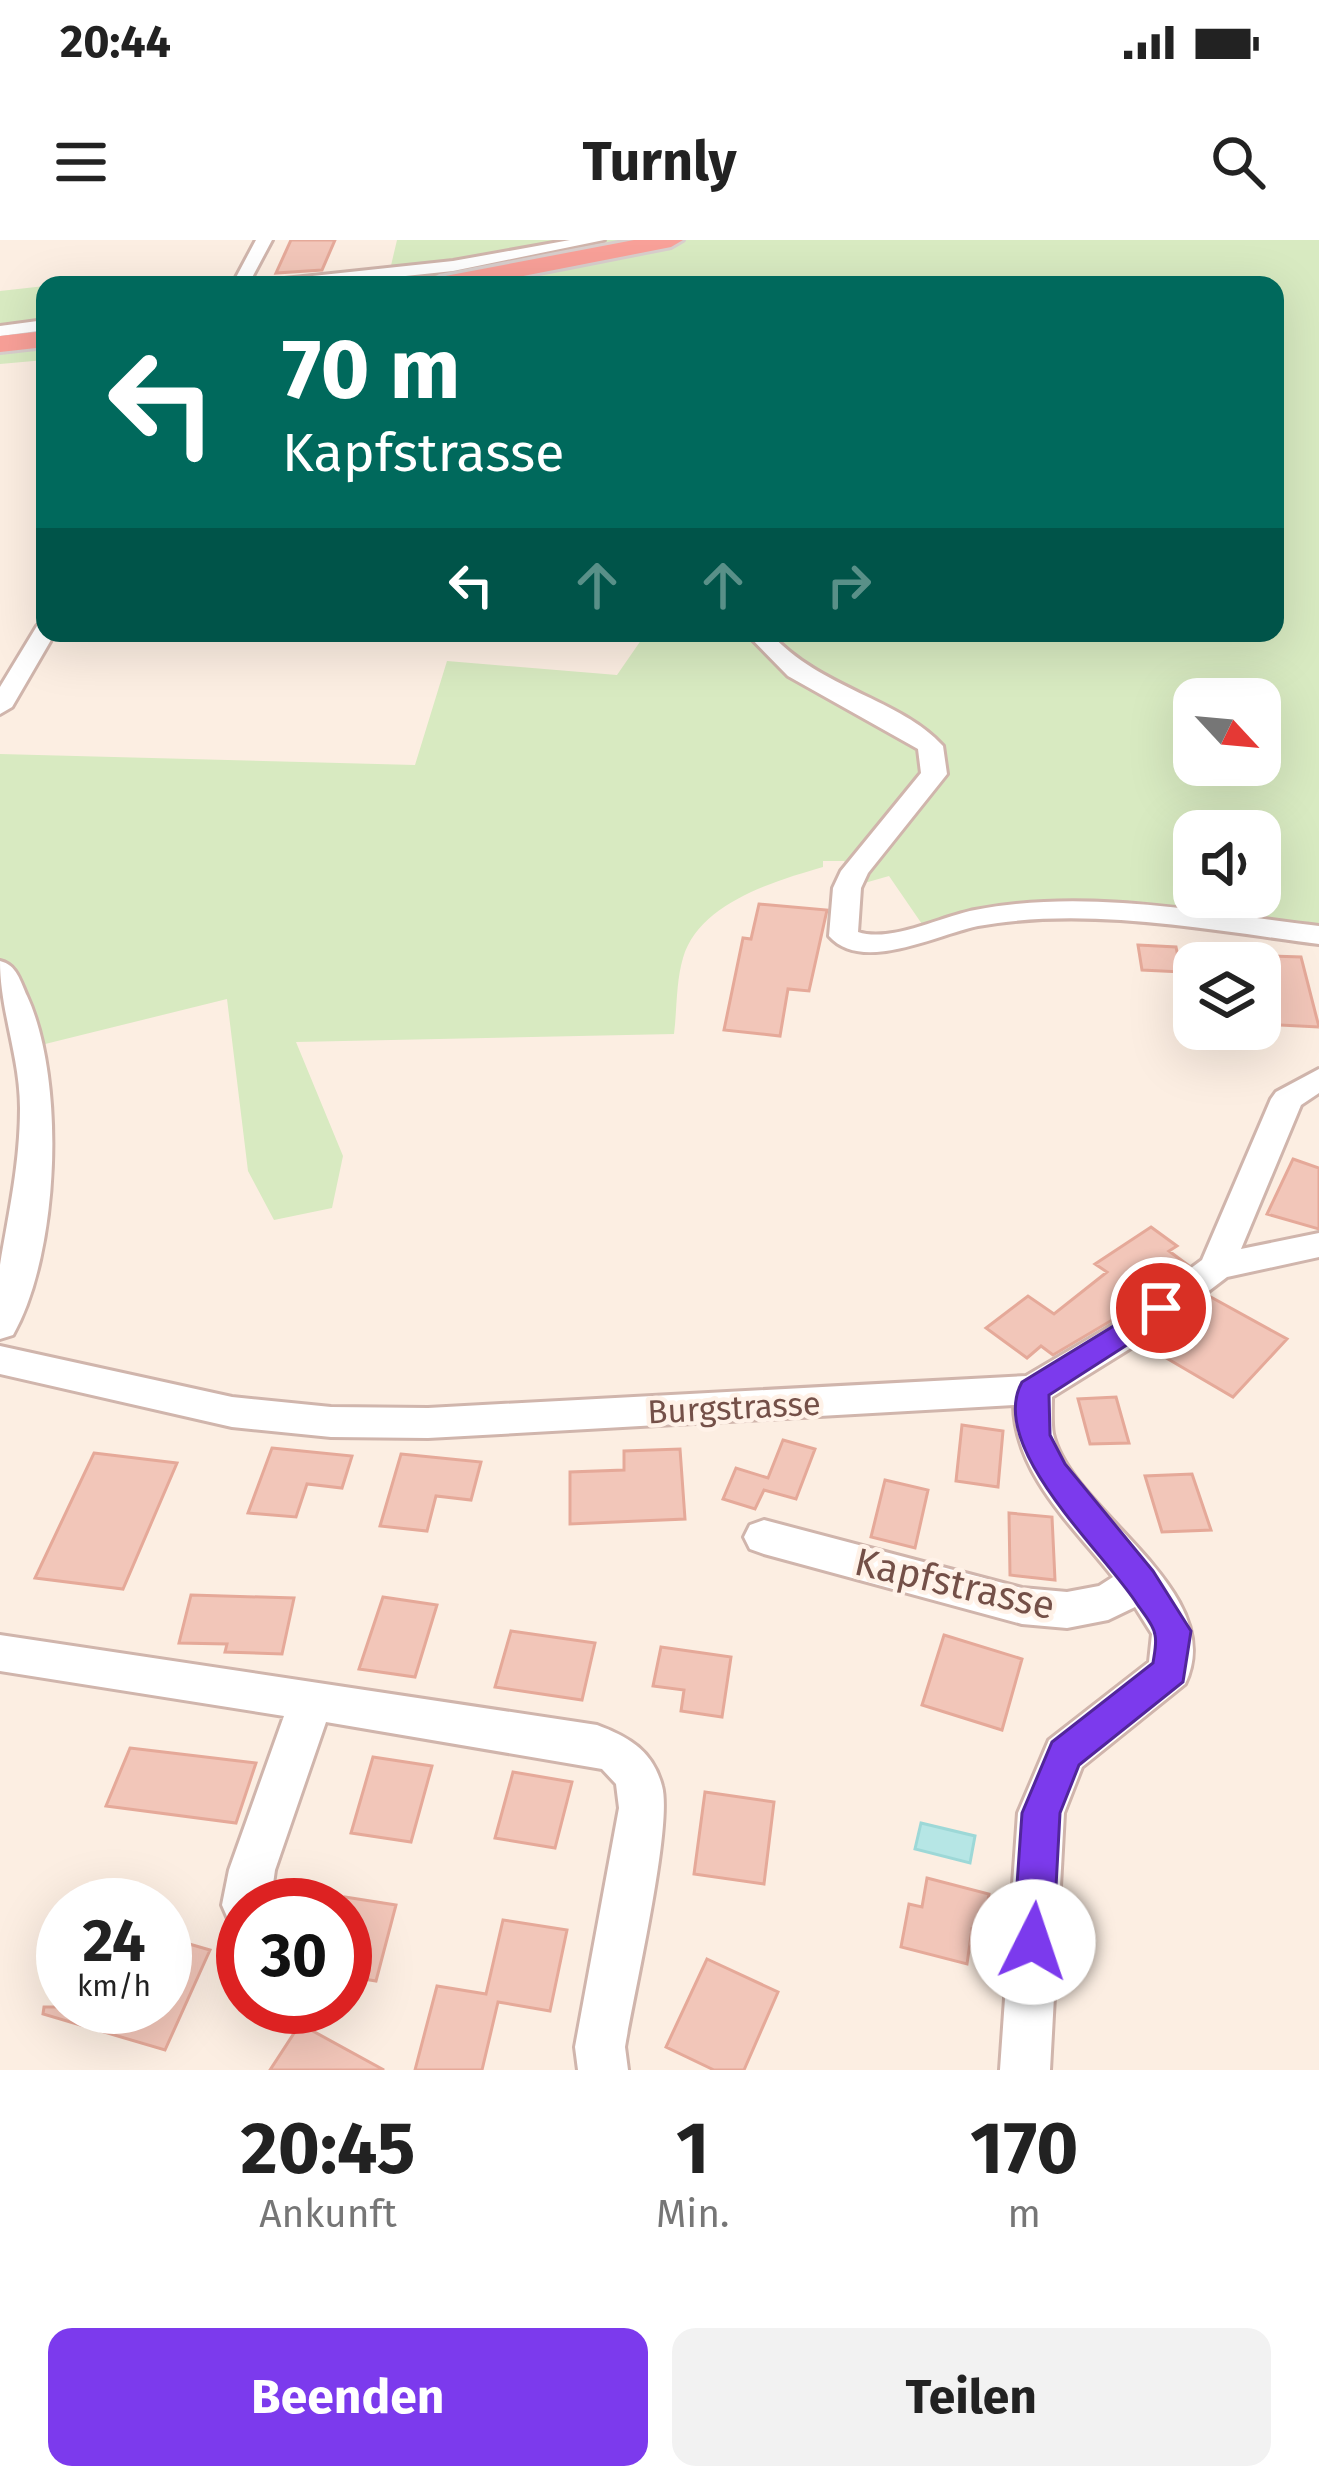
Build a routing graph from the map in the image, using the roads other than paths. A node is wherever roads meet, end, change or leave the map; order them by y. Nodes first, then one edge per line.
1 (264, 240) edge
2 (596, 240) edge
3 (681, 242) edge
4 (502, 249) edge
5 (245, 276) edge
6 (332, 276) edge
7 (490, 276) edge
8 (528, 276) edge
9 (36, 327) edge
10 (0, 331) edge
11 (36, 345) edge
12 (0, 348) edge
13 (38, 642) edge
14 (764, 642) edge
15 (0, 707) edge
16 (1319, 935) edge
17 (0, 970) edge
18 (1319, 1079) edge
19 (1319, 1245) edge
20 (1216, 1267) junction
21 (0, 1326) edge
22 (0, 1360) edge
23 (1033, 1390) junction
24 (764, 1537) dead end
25 (1141, 1581) junction
26 (0, 1653) edge
27 (311, 1702) junction
28 (250, 1878) edge
29 (603, 2070) edge
30 (1025, 2070) edge

1 - 5 street
2 - 4 street
3 - 7 highway
3 - 8 highway
4 - 6 street
9 - 10 street
11 - 12 highway
13 - 15 street
14 - 16 street
17 - 21 street
18 - 20 street, Burgstrasse
19 - 20 street
20 - 23 street, Burgstrasse
22 - 23 street, Burgstrasse
23 - 25 street
24 - 25 street, Kapfstrasse
25 - 30 street
26 - 27 street
27 - 28 street
27 - 29 street

